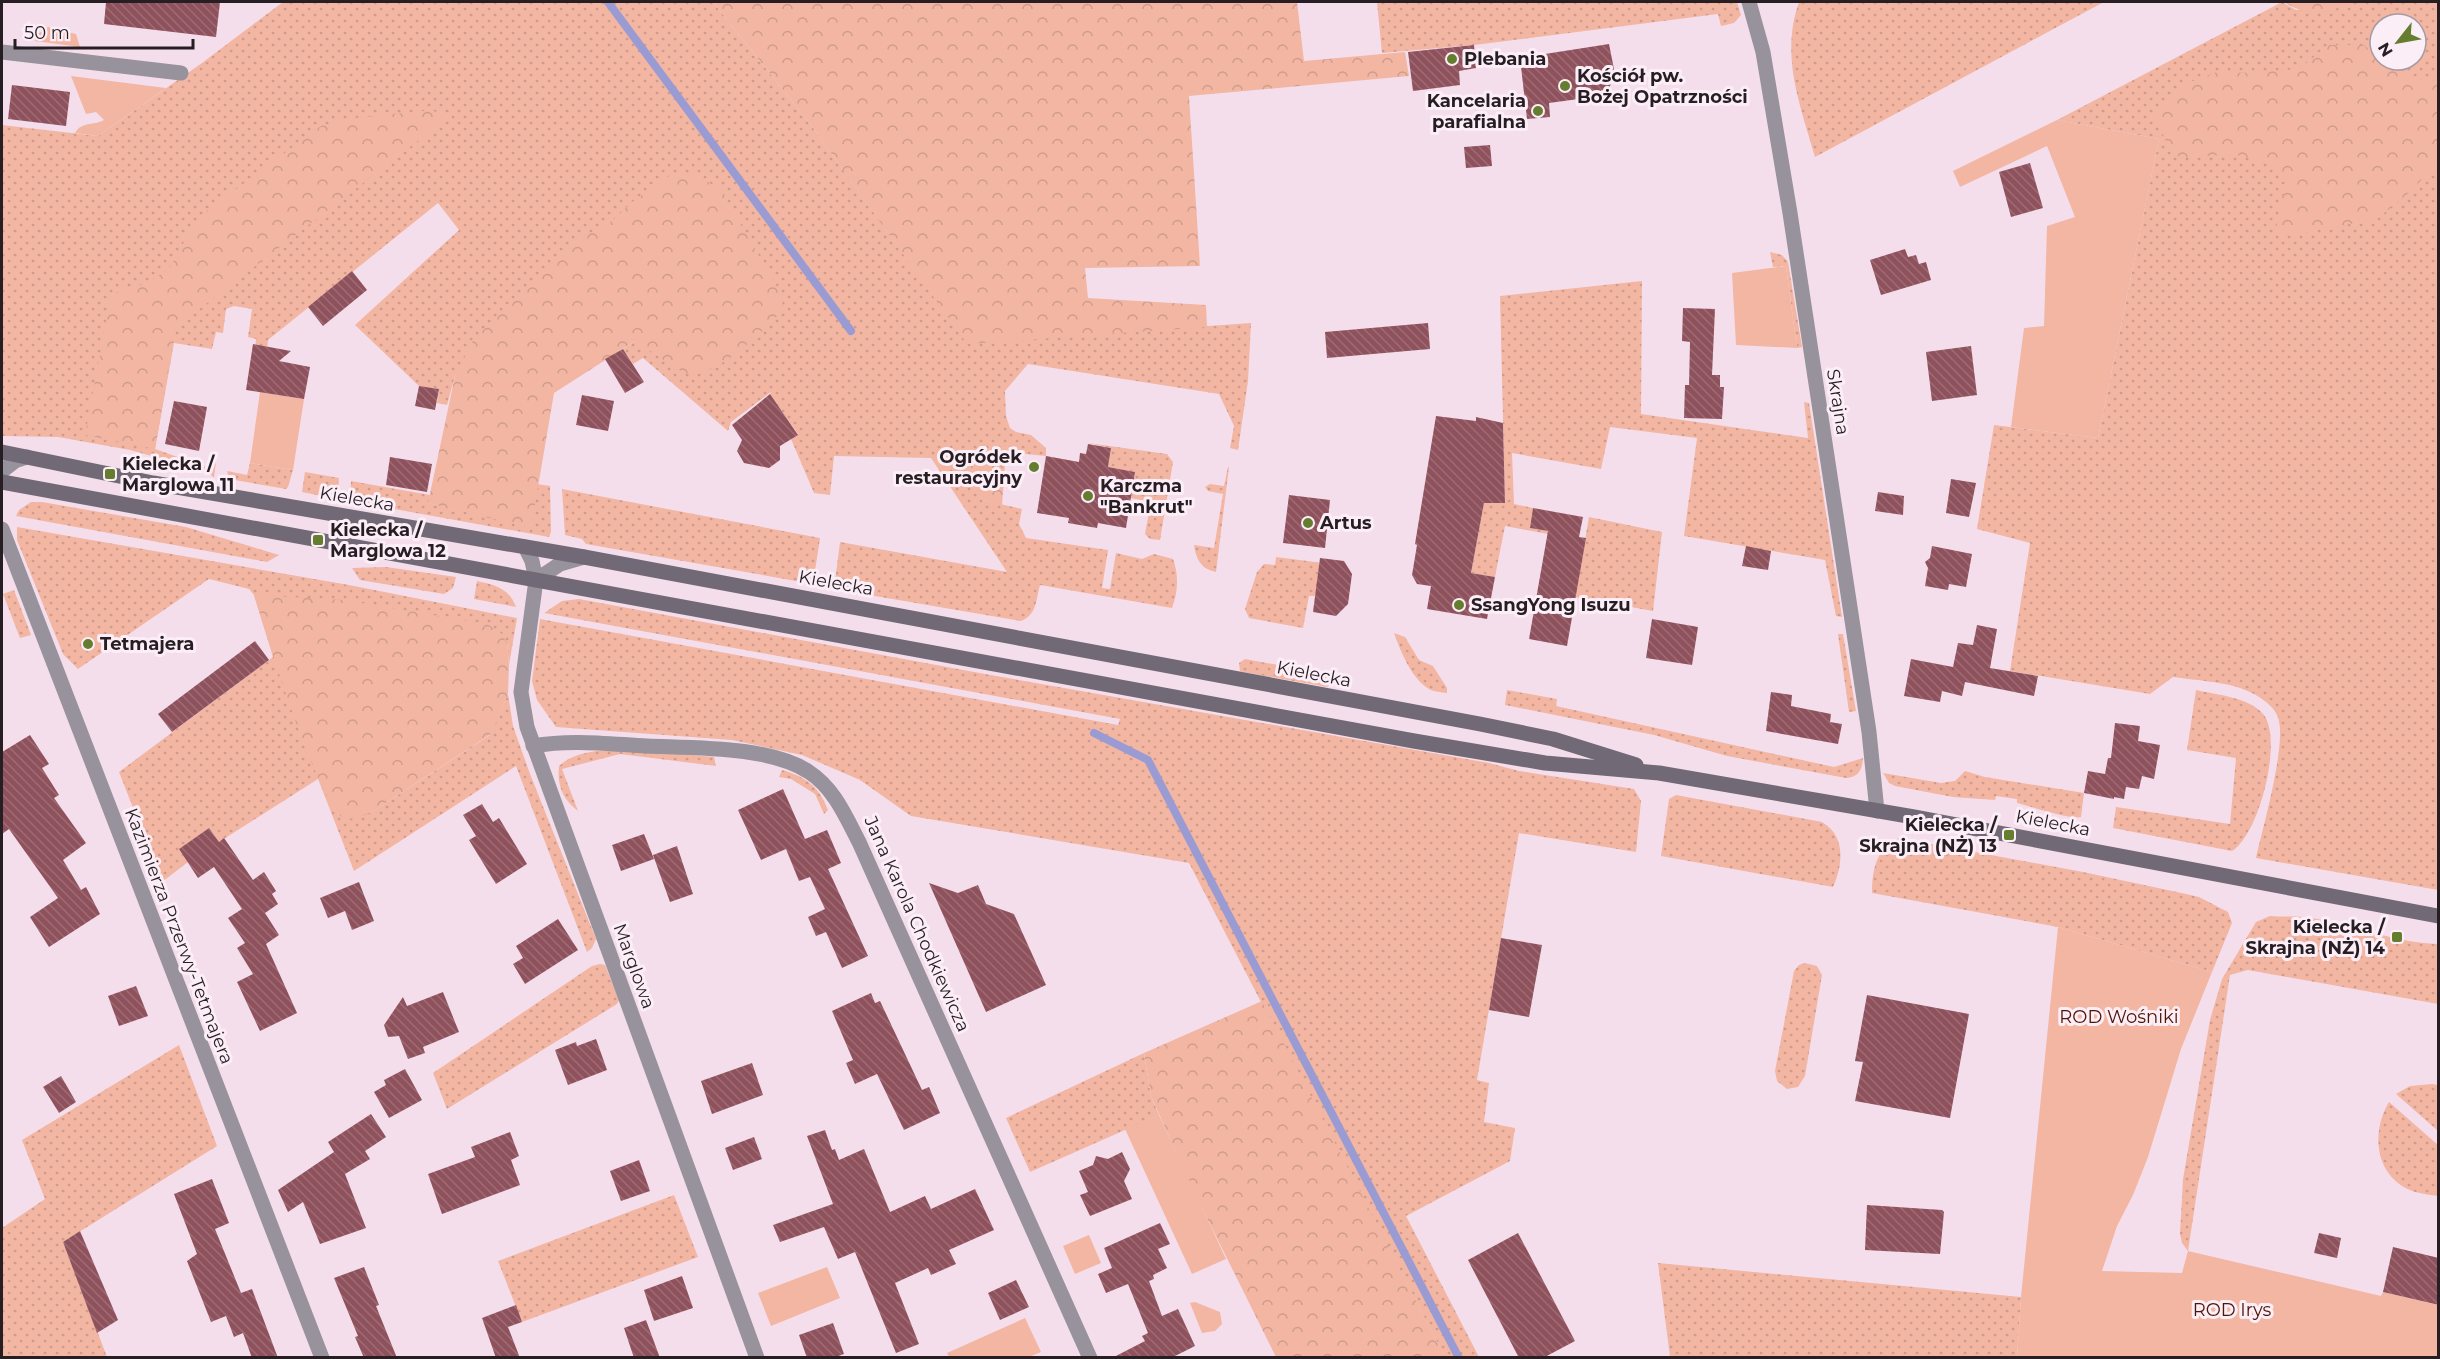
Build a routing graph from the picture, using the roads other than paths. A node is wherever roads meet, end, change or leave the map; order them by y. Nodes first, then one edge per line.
1 (1749, 2) edge
2 (2, 52) edge
3 (181, 73) dead end
4 (2, 452) edge
5 (27, 457) junction
6 (2, 471) edge
7 (2, 482) edge
8 (2, 529) edge
9 (525, 547) junction
10 (584, 557) junction
11 (536, 580) junction
12 (533, 746) junction
13 (1659, 773) junction
14 (1877, 811) junction
15 (2439, 916) edge
16 (322, 1358) edge
17 (757, 1358) edge
18 (1090, 1358) edge

1 - 14 street, Skrajna
2 - 3 street
4 - 5 main road, Kielecka
5 - 6 street
5 - 9 main road, Kielecka
7 - 11 main road, Kielecka
8 - 16 street, Kazimierza Przerwy-Tetmajera
9 - 10 main road, Kielecka
9 - 11 street, Marglowa
10 - 11 street
10 - 13 main road, Kielecka
11 - 12 street, Marglowa
11 - 13 main road, Kielecka
12 - 17 street, Marglowa
12 - 18 street, Jana Karola Chodkiewicza
13 - 14 main road, Kielecka
14 - 15 main road, Kielecka

